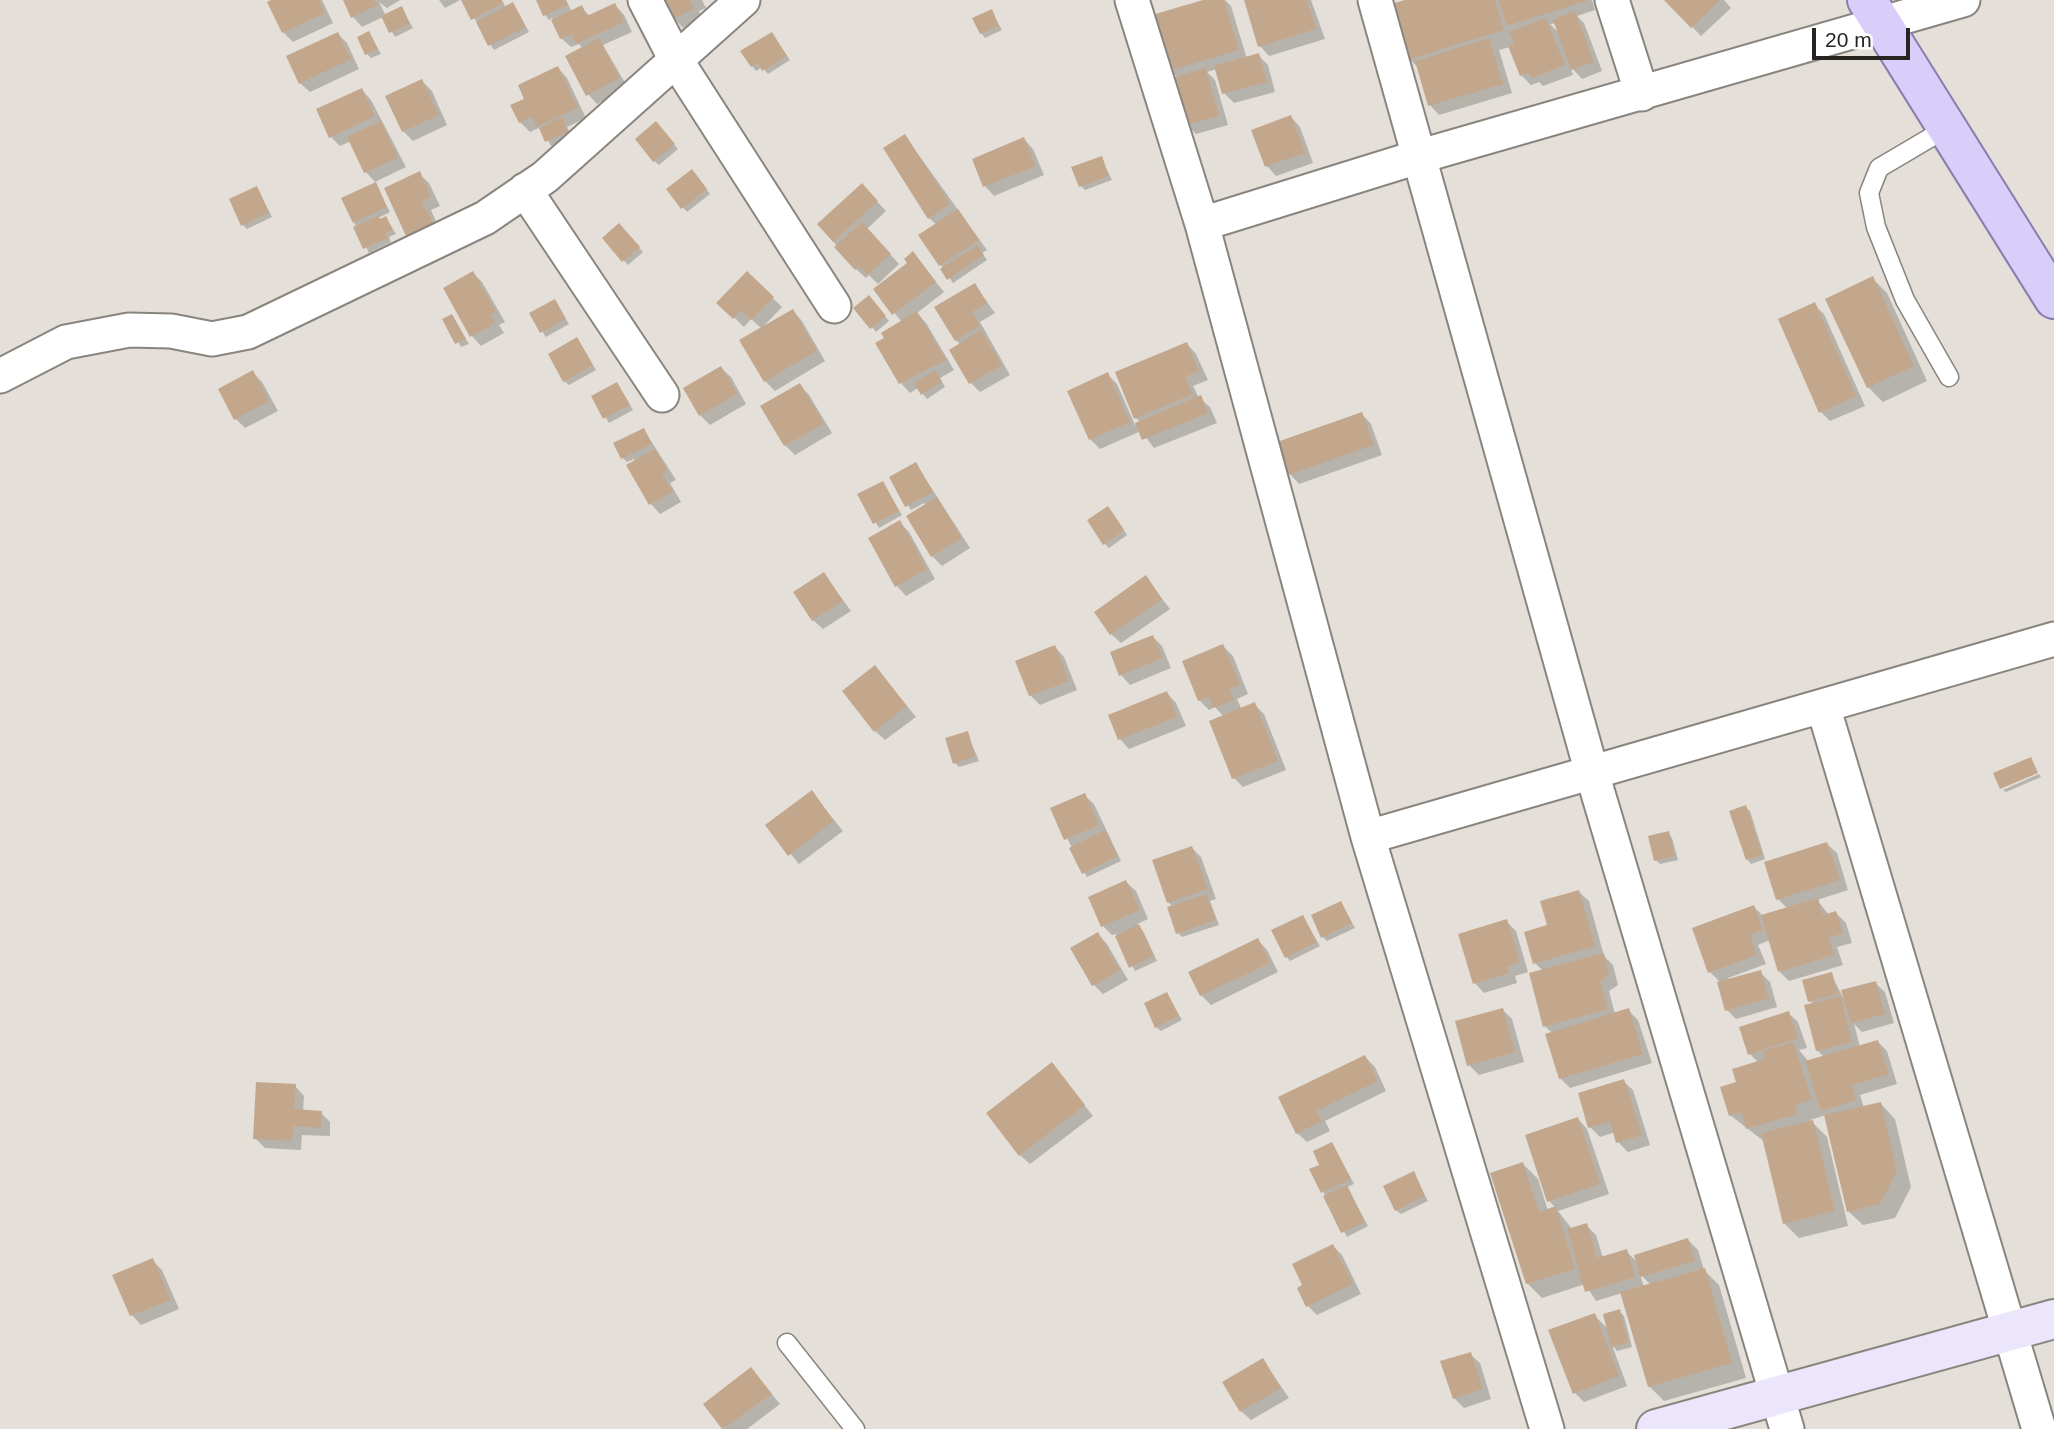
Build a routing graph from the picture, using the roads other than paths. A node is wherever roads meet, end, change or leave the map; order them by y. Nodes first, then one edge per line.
1 (645, 0) edge
2 (743, 0) edge
3 (1132, 0) edge
4 (1375, 0) edge
5 (1612, 0) edge
6 (1963, 0) edge
7 (1874, 13) edge
8 (676, 60) junction
9 (1642, 94) junction
10 (1945, 128) junction
11 (1421, 156) junction
12 (525, 190) junction
13 (1202, 223) junction
14 (2054, 299) edge
15 (834, 306) dead end
16 (0, 376) edge
17 (1949, 377) dead end
18 (662, 395) dead end
19 (2054, 639) edge
20 (1823, 706) junction
21 (1592, 773) junction
22 (1367, 837) junction
23 (2054, 1319) edge
24 (2010, 1329) junction
25 (787, 1343) dead end
26 (1782, 1413) edge
27 (855, 1429) edge
28 (1547, 1429) edge
29 (1656, 1429) edge
30 (2039, 1429) edge

1 - 8 street
2 - 8 street
3 - 13 street
4 - 11 street
5 - 9 street
6 - 7 street
7 - 9 street
7 - 10 main road
8 - 12 street
8 - 15 street
9 - 11 street
10 - 14 main road
10 - 17 lane
11 - 13 street
11 - 21 street
12 - 16 street
12 - 18 street
13 - 22 street
19 - 20 street
20 - 21 street
20 - 24 street
21 - 22 street
21 - 26 street
22 - 28 street
23 - 24 street
24 - 26 street
24 - 30 street
25 - 27 lane
26 - 29 street

